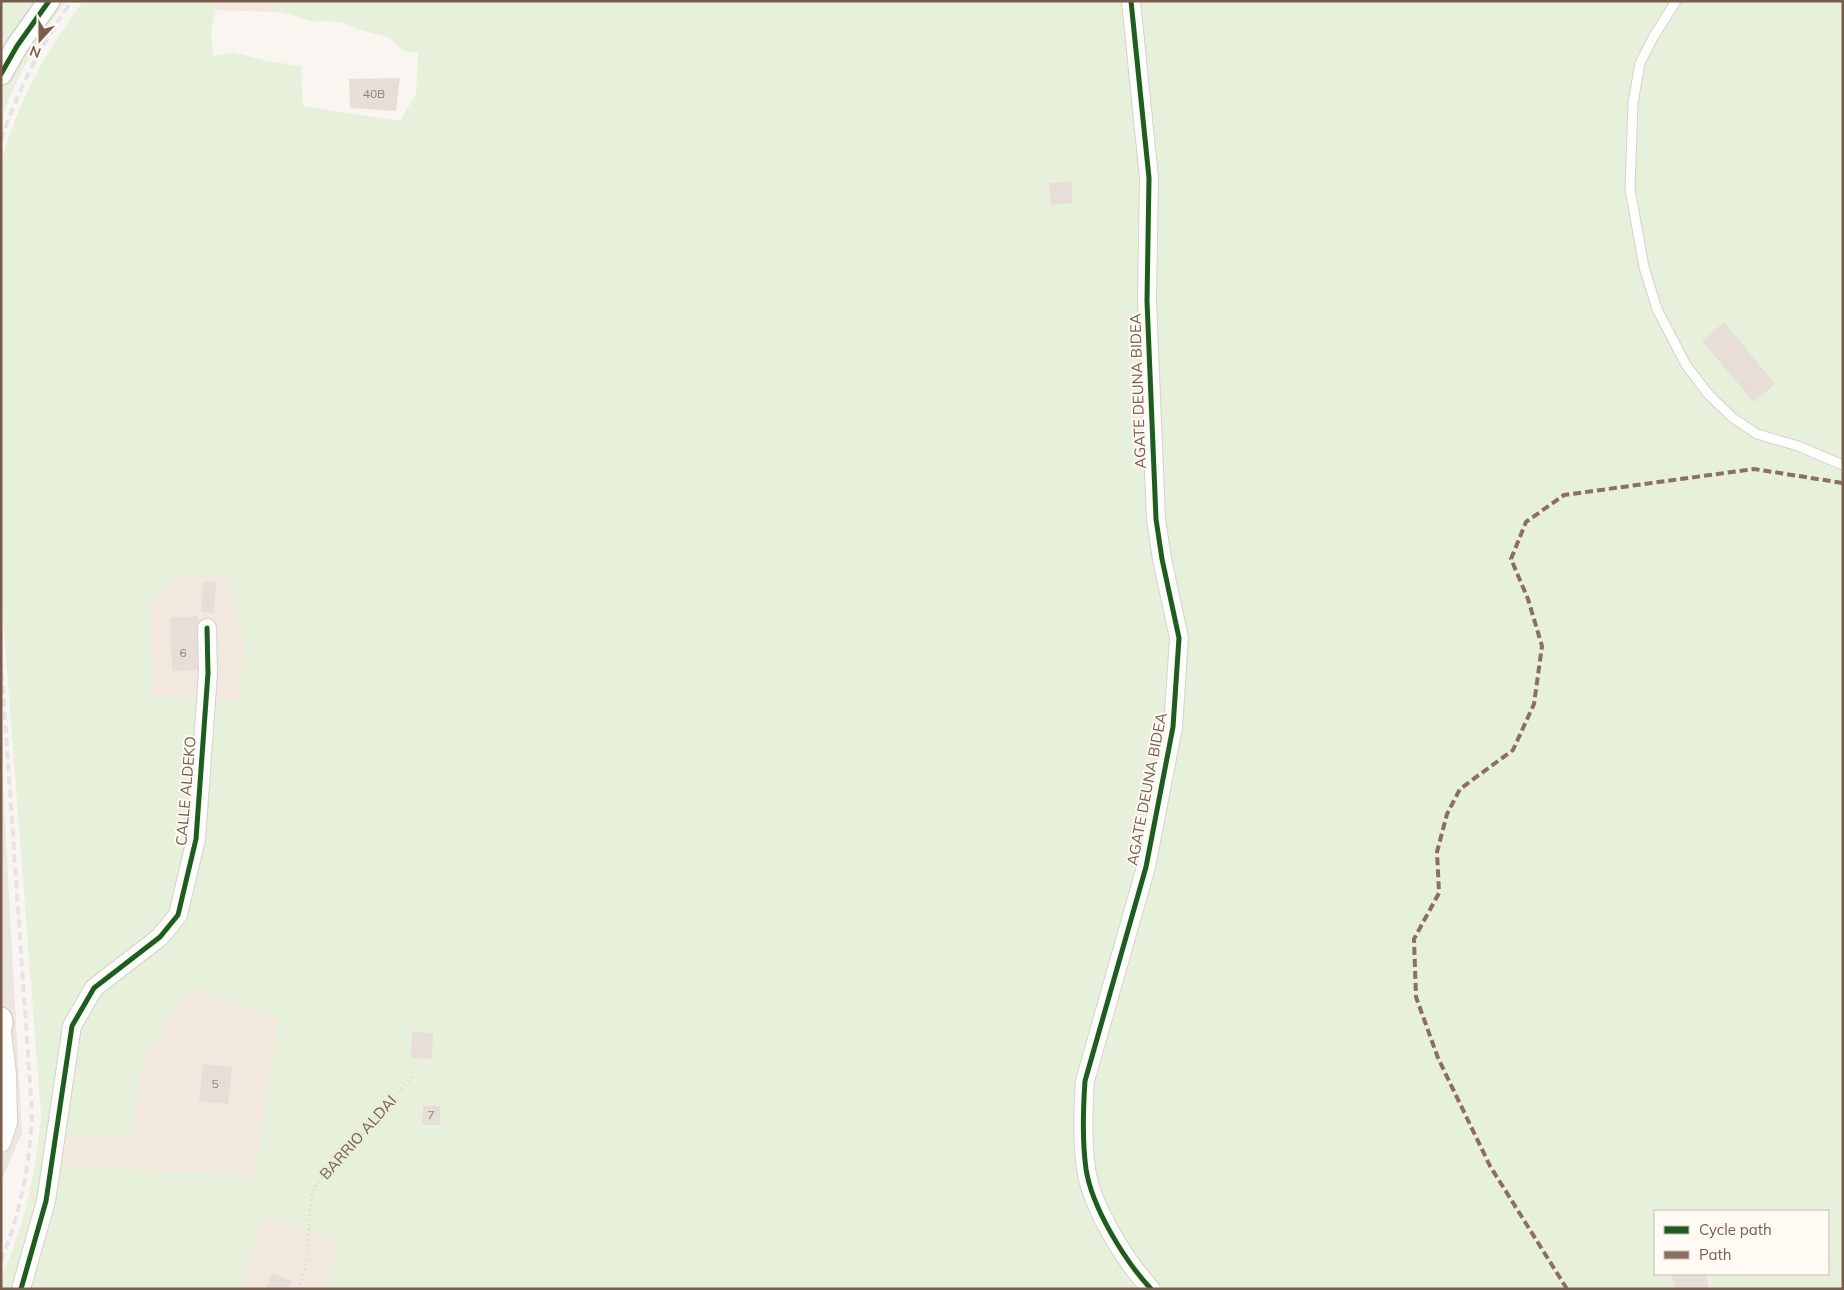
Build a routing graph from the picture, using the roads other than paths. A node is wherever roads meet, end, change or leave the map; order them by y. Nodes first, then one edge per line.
1 (49, 1) edge
2 (1131, 1) edge
3 (1676, 1) edge
4 (1, 74) edge
5 (1843, 465) edge
6 (207, 628) dead end
7 (1, 1018) edge
8 (2, 1024) edge
9 (1, 1143) edge
10 (21, 1289) edge
11 (1152, 1289) edge

1 - 4 street
2 - 11 street, AGATE DEUNA BIDEA
3 - 5 lane
6 - 10 street, CALLE ALDEKO
7 - 8 street
8 - 9 street

